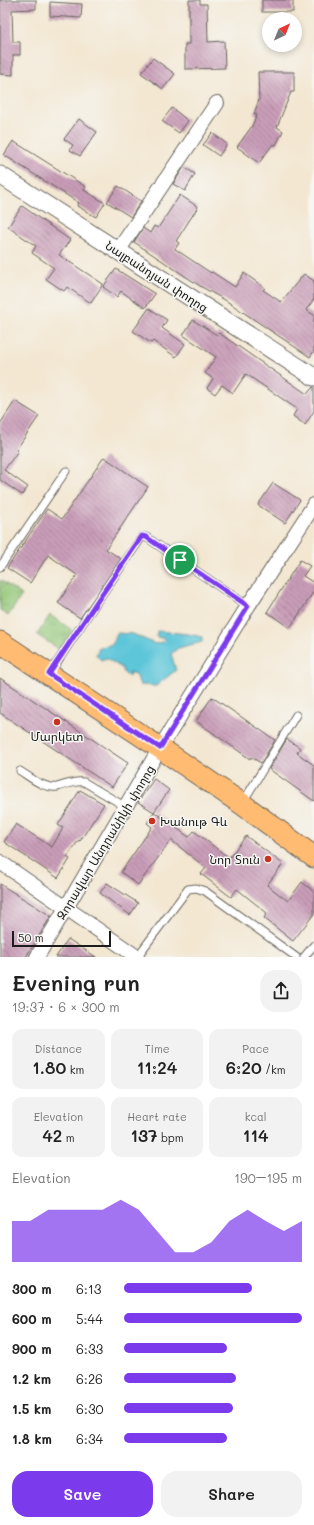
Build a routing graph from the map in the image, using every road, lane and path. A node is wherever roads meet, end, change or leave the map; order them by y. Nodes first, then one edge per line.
1 (217, 103) dead end
2 (0, 175) edge
3 (118, 251) junction
4 (314, 377) edge
5 (66, 471) dead end
6 (314, 505) edge
7 (0, 567) edge
8 (248, 606) junction
9 (0, 642) edge
10 (49, 674) junction
11 (296, 715) dead end
12 (160, 748) junction
13 (20, 771) dead end
14 (242, 804) junction
15 (126, 807) junction
16 (311, 851) edge
17 (0, 862) edge
18 (66, 908) junction
19 (314, 945) edge
20 (37, 957) edge
21 (137, 957) edge
22 (296, 957) edge
23 (304, 957) edge

1 - 3 street
2 - 3 street, Նալբանդյան փողոց
3 - 4 street, Նալբանդյան փողոց
5 - 7 lane
6 - 8 street, Զորավար Անդրանիկի փողոց
8 - 10 lane
8 - 12 street, Զորավար Անդրանիկի փողոց
9 - 10 main road
10 - 12 main road
11 - 14 lane
12 - 14 main road
12 - 15 street, Զորավար Անդրանիկի փողոց
13 - 15 lane
14 - 16 main road
15 - 18 street, Զորավար Անդրանիկի փողոց
17 - 18 street
18 - 20 street, Զորավար Անդրանիկի փողոց
18 - 21 street
19 - 23 lane
21 - 22 lane

